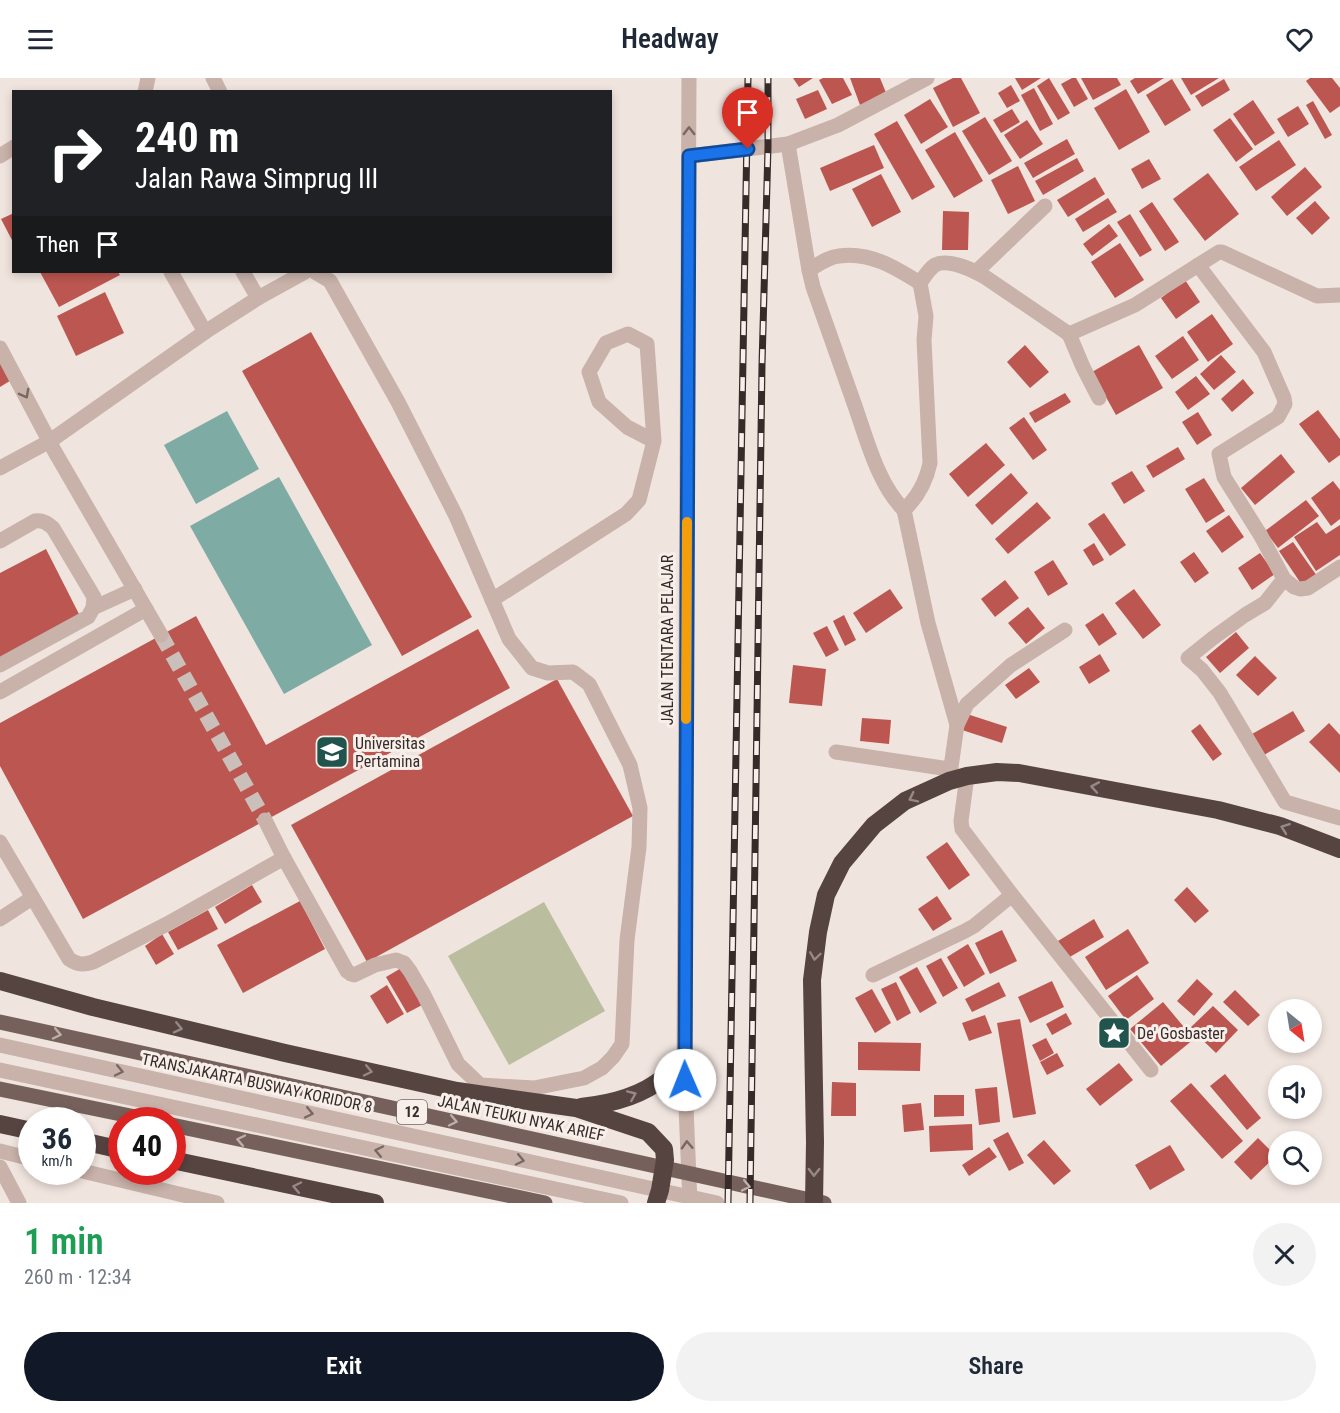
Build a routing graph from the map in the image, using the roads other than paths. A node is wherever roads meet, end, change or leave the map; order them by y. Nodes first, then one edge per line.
1 (688, 78) edge
2 (927, 78) edge
3 (788, 144) junction
4 (689, 156) junction
5 (1045, 206) dead end
6 (1198, 265) junction
7 (809, 270) junction
8 (976, 272) junction
9 (172, 273) edge
10 (244, 273) edge
11 (303, 273) edge
12 (317, 273) edge
13 (920, 283) junction
14 (1340, 295) edge
15 (258, 298) junction
16 (205, 332) junction
17 (1069, 334) junction
18 (0, 348) edge
19 (1099, 398) dead end
20 (50, 441) junction
21 (654, 441) junction
22 (0, 468) edge
23 (904, 510) junction
24 (0, 541) edge
25 (1340, 567) edge
26 (1284, 579) junction
27 (135, 589) junction
28 (492, 600) junction
29 (93, 608) junction
30 (146, 609) junction
31 (1065, 630) dead end
32 (161, 635) tunnel mouth
33 (0, 666) edge
34 (0, 692) edge
35 (957, 725) junction
36 (836, 752) dead end
37 (949, 775) junction
38 (967, 776) junction
39 (1340, 818) edge
40 (265, 820) tunnel mouth
41 (0, 842) edge
42 (1340, 849) edge
43 (284, 858) junction
44 (1012, 895) junction
45 (32, 898) junction
46 (0, 919) edge
47 (873, 975) dead end
48 (0, 981) edge
49 (0, 1022) edge
50 (0, 1045) edge
51 (684, 1059) junction
52 (0, 1070) edge
53 (1151, 1070) dead end
54 (0, 1089) edge
55 (576, 1108) junction
56 (108, 1111) edge
57 (0, 1124) edge
58 (18, 1128) edge
59 (186, 1128) edge
60 (0, 1151) edge
61 (18, 1156) edge
62 (186, 1163) edge
63 (0, 1167) edge
64 (96, 1174) edge
65 (19, 1203) edge
66 (217, 1203) edge
67 (375, 1203) edge
68 (545, 1203) edge
69 (621, 1203) edge
70 (656, 1203) edge
71 (690, 1203) edge
72 (717, 1203) edge
73 (814, 1203) edge
74 (824, 1203) edge

4 -> 1 street, JALAN TENTARA PELAJAR
2 - 3 street
3 - 4 street
3 - 7 street
4 - 51 street, JALAN TENTARA PELAJAR
5 - 8 street
6 - 14 street
6 - 17 street
6 - 26 street
7 - 13 street
7 - 23 street
8 - 13 street
8 - 17 street
9 - 16 street
10 - 15 street
11 - 15 street
12 - 28 street
13 - 23 street
15 - 16 street
16 - 20 street
17 - 19 street
18 -> 20 street
20 - 22 street
20 - 27 street
21 - 21 street
21 - 28 street
23 - 35 street
24 - 29 street
25 - 26 street
26 - 39 street
27 - 29 street
27 - 30 street
28 - 43 street
29 - 33 street
30 - 32 street
30 - 34 street
31 - 35 street
35 - 37 street
36 - 37 street
37 - 38 highway
37 -> 73 highway
42 -> 38 highway
38 - 44 street
40 - 43 street
41 - 45 street
43 - 45 street
44 - 47 street
44 - 53 street
45 - 46 street
48 -> 55 highway
49 -> 74 main road, JALAN TEUKU NYAK ARIEF / 12
50 -> 72 street, TRANSJAKARTA BUSWAY KORIDOR 8
55 -> 51 highway
71 -> 51 street, JALAN TENTARA PELAJAR
69 -> 52 street
54 - 56 main road
55 - 70 highway
57 - 58 highway
68 -> 59 main road
60 - 61 street
67 -> 62 highway
63 - 65 street
64 - 66 street

